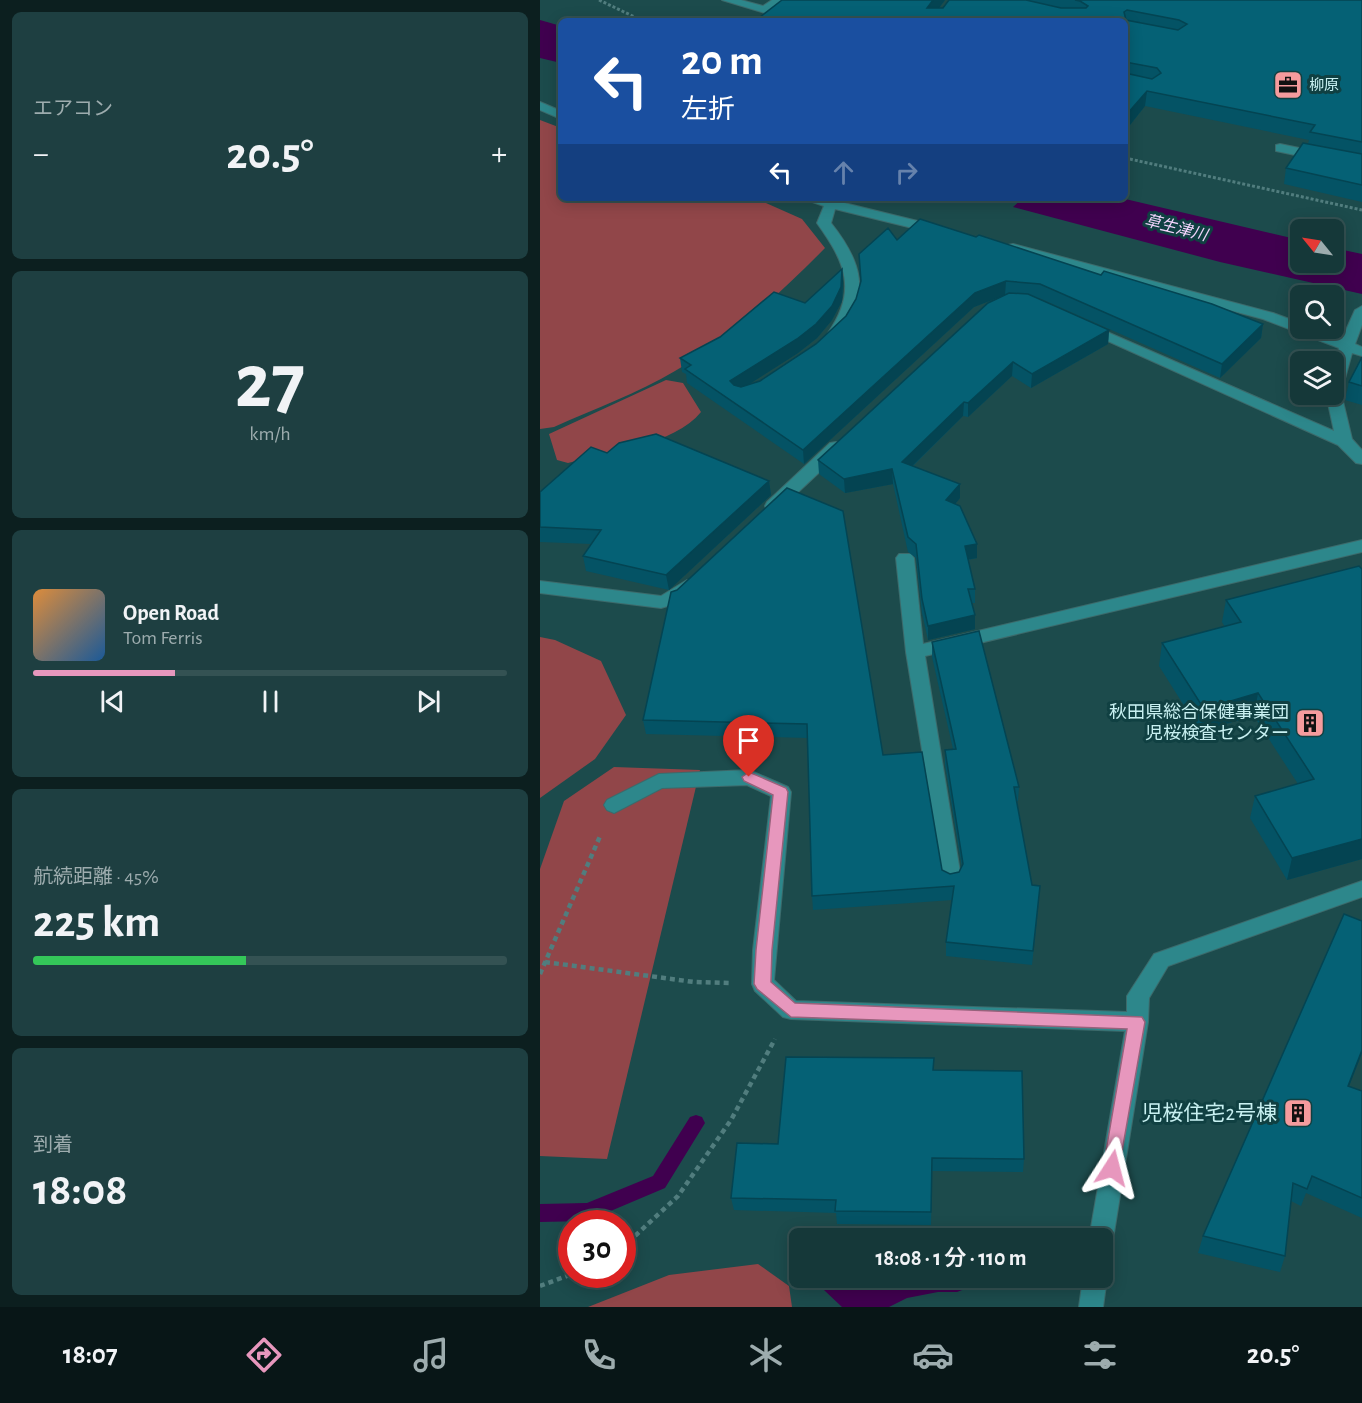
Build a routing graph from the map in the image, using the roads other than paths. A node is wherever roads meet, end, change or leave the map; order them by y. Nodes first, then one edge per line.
1 (728, 0) edge
2 (779, 0) edge
3 (540, 106) edge
4 (558, 114) edge
5 (1280, 148) dead end
6 (1362, 165) edge
7 (818, 201) edge
8 (831, 205) junction
9 (957, 235) edge
10 (1002, 246) edge
11 (1362, 310) edge
12 (1069, 320) edge
13 (1348, 341) junction
14 (823, 347) edge
15 (1362, 352) edge
16 (1344, 356) edge
17 (1336, 405) edge
18 (851, 433) edge
19 (1344, 441) junction
20 (1362, 459) edge
21 (765, 513) edge
22 (1362, 546) edge
23 (904, 558) dead end
24 (696, 578) edge
25 (540, 586) edge
26 (915, 652) junction
27 (614, 805) road end
28 (951, 878) edge
29 (1362, 890) edge
30 (1137, 1022) junction
31 (1103, 1228) edge
32 (1094, 1288) edge
33 (1091, 1307) edge

1 - 2 street
3 - 4 street
5 - 6 street
7 - 8 street
8 - 9 street
8 - 14 street
10 - 13 street
11 - 13 street
12 - 19 street
13 - 15 street
13 - 16 street
17 - 19 street
18 - 21 street
19 - 20 street
22 - 26 street
23 - 26 street
24 - 25 street
26 - 28 street
27 - 30 street
29 - 30 street
30 - 31 street
32 - 33 street

